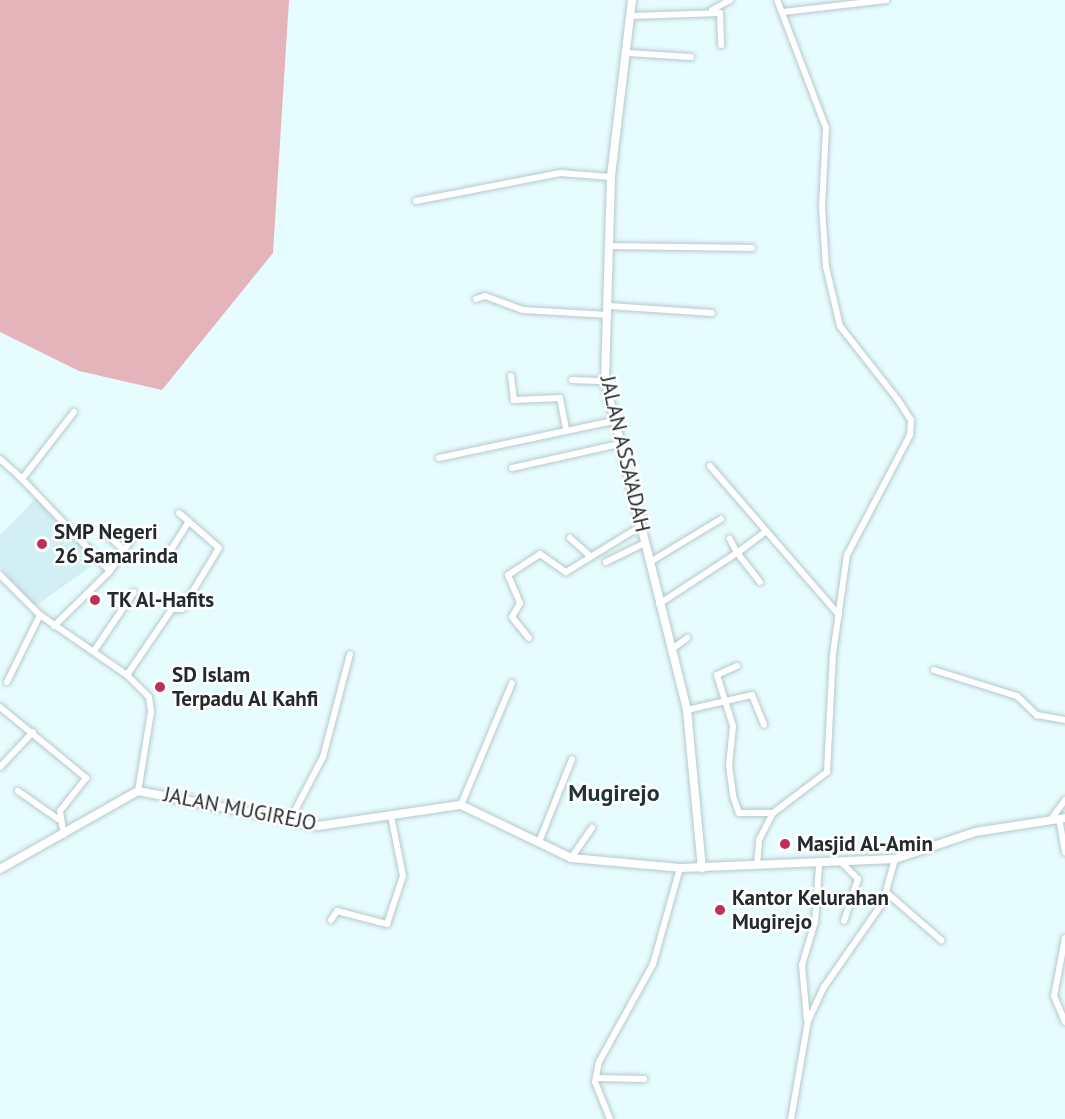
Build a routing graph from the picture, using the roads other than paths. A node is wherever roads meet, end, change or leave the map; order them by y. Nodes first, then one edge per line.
1 (632, 0) edge
2 (730, 0) edge
3 (777, 0) edge
4 (886, 0) edge
5 (712, 10) junction
6 (783, 12) junction
7 (631, 16) junction
8 (721, 45) dead end
9 (627, 53) junction
10 (691, 57) dead end
11 (611, 177) junction
12 (416, 201) dead end
13 (611, 246) junction
14 (752, 248) dead end
15 (476, 299) dead end
16 (609, 310) junction
17 (712, 313) dead end
18 (511, 376) dead end
19 (572, 380) dead end
20 (605, 381) junction
21 (74, 412) dead end
22 (613, 421) junction
23 (566, 429) junction
24 (619, 444) junction
25 (439, 458) dead end
26 (0, 459) edge
27 (710, 466) dead end
28 (512, 468) dead end
29 (22, 479) junction
30 (179, 513) dead end
31 (721, 519) dead end
32 (189, 522) junction
33 (641, 526) junction
34 (766, 531) junction
35 (104, 532) dead end
36 (135, 534) dead end
37 (570, 538) dead end
38 (730, 539) dead end
39 (645, 543) junction
40 (124, 550) junction
41 (737, 553) junction
42 (167, 556) dead end
43 (591, 557) junction
44 (606, 562) dead end
45 (650, 562) junction
46 (110, 571) junction
47 (0, 576) edge
48 (760, 582) dead end
49 (134, 592) dead end
50 (659, 604) junction
51 (40, 615) junction
52 (839, 615) junction
53 (54, 626) junction
54 (529, 638) dead end
55 (687, 638) dead end
56 (672, 650) junction
57 (94, 651) junction
58 (350, 654) dead end
59 (737, 666) dead end
60 (934, 670) dead end
61 (127, 675) junction
62 (8, 682) dead end
63 (512, 683) dead end
64 (728, 703) junction
65 (0, 707) edge
66 (687, 710) junction
67 (1065, 720) edge
68 (764, 725) dead end
69 (33, 732) junction
70 (572, 759) dead end
71 (0, 767) edge
72 (18, 791) dead end
73 (138, 791) junction
74 (1065, 800) edge
75 (461, 805) junction
76 (772, 813) junction
77 (391, 816) junction
78 (1059, 818) edge
79 (58, 819) junction
80 (290, 820) junction
81 (592, 828) dead end
82 (64, 835) junction
83 (539, 842) junction
84 (1065, 852) edge
85 (572, 858) junction
86 (896, 860) junction
87 (843, 864) junction
88 (757, 866) junction
89 (819, 866) junction
90 (680, 868) junction
91 (702, 868) junction
92 (0, 869) edge
93 (887, 893) junction
94 (331, 920) dead end
95 (844, 921) dead end
96 (1065, 938) edge
97 (940, 939) dead end
98 (807, 1021) junction
99 (1065, 1022) edge
100 (596, 1078) junction
101 (644, 1079) dead end
102 (610, 1119) edge
103 (791, 1119) edge

1 - 7 street, JALAN ASSA'ADAH
2 - 5 street
3 - 6 street
4 - 6 street
5 - 7 street
5 - 8 street
6 - 52 street
7 - 9 street, JALAN ASSA'ADAH
9 - 10 street
9 - 11 street, JALAN ASSA'ADAH
11 - 12 street
11 - 13 street, JALAN ASSA'ADAH
13 - 14 street
13 - 16 street, JALAN ASSA'ADAH
15 - 16 street
16 - 17 street
16 - 20 street, JALAN ASSA'ADAH
18 - 23 street
19 - 20 street
20 - 22 street, JALAN ASSA'ADAH
21 - 29 street
22 - 23 street
22 - 24 street, JALAN ASSA'ADAH
23 - 25 street
24 - 28 street
24 - 33 street, JALAN ASSA'ADAH
26 - 29 street
27 - 34 street
29 - 46 street
30 - 32 street
31 - 45 street
32 - 42 street
32 - 61 street
33 - 39 street, JALAN ASSA'ADAH
33 - 43 street
34 - 41 street
34 - 52 street
35 - 40 street
36 - 40 street
37 - 43 street
38 - 41 street
39 - 44 street
39 - 45 street, JALAN ASSA'ADAH
40 - 46 street
41 - 48 street
41 - 50 street
43 - 54 street
45 - 50 street, JALAN ASSA'ADAH
46 - 53 street
47 - 51 street
49 - 57 street
50 - 56 street, JALAN ASSA'ADAH
51 - 53 street
51 - 62 street
52 - 76 street
53 - 57 street
55 - 56 street
56 - 66 street, JALAN ASSA'ADAH
57 - 61 street
58 - 80 street
59 - 64 street
60 - 67 street
61 - 73 street
63 - 75 street
64 - 66 street
64 - 68 street
64 - 76 street
65 - 69 street
66 - 91 street, JALAN ASSA'ADAH
69 - 71 street
69 - 79 street
70 - 83 street
72 - 79 street
73 - 80 street, JALAN MUGIREJO
73 - 82 street, JALAN MUGIREJO
74 - 78 street
75 - 77 street, JALAN MUGIREJO
75 - 83 street
76 - 88 street
77 - 80 street, JALAN MUGIREJO
77 - 94 street
78 - 84 street
78 - 86 street
79 - 82 street
81 - 85 street
82 - 92 street, JALAN MUGIREJO
83 - 85 street
85 - 90 street
86 - 87 street
86 - 93 street
87 - 89 street
87 - 95 street
88 - 89 street
88 - 91 street
89 - 98 street
90 - 91 street
90 - 100 street
93 - 97 street
93 - 98 street
96 - 99 street
98 - 103 street
100 - 101 street
100 - 102 street

